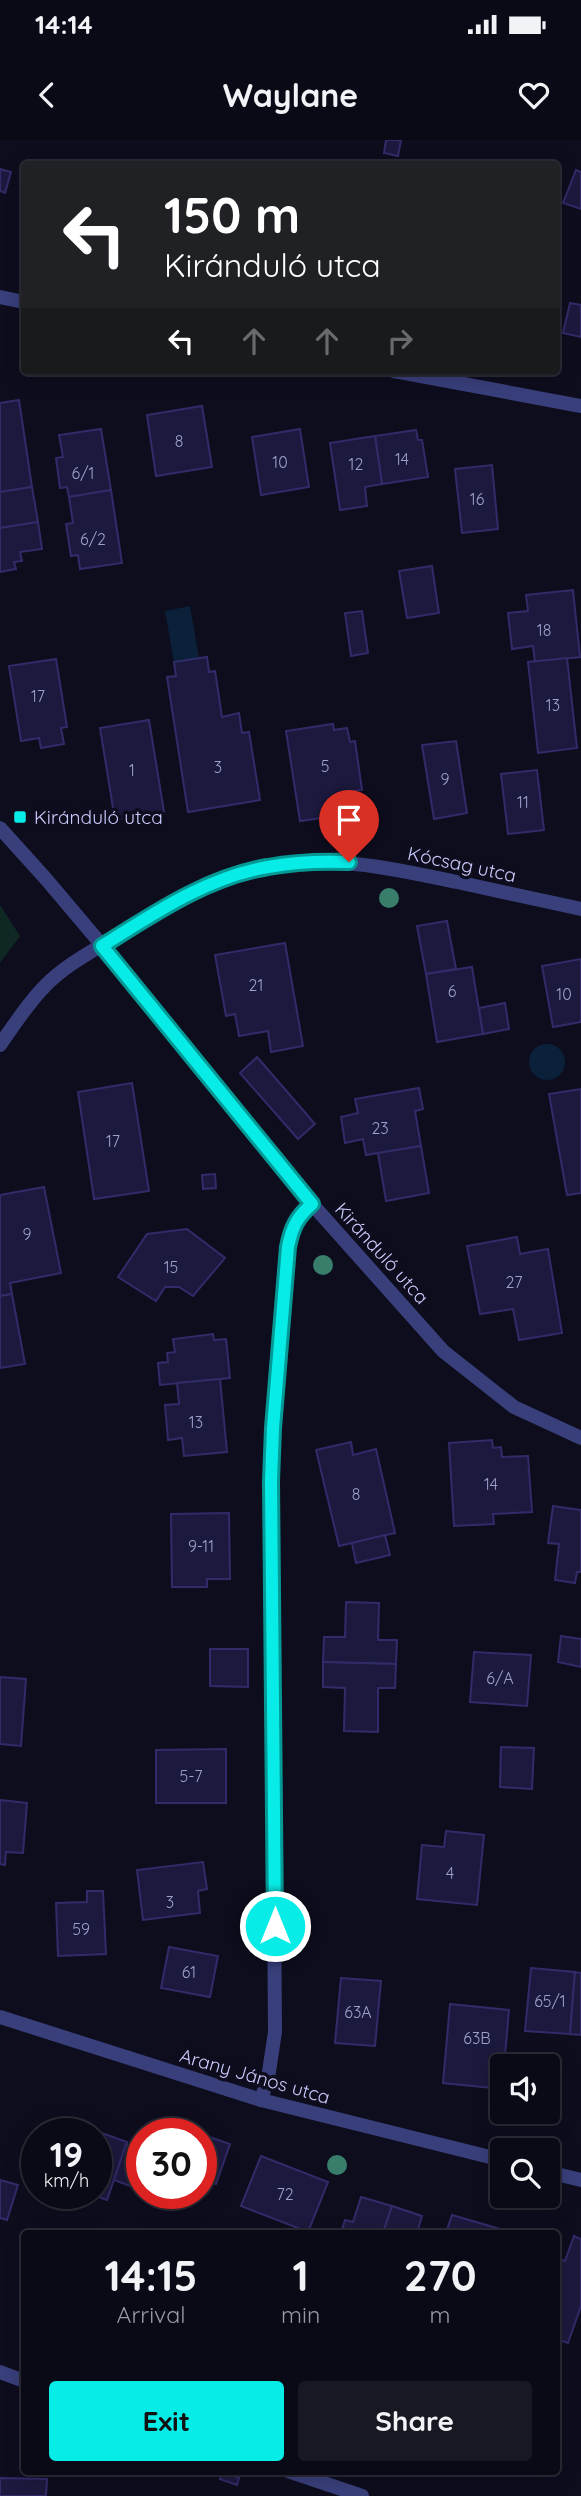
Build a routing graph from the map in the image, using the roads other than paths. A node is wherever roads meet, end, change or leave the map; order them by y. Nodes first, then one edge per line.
1 (0, 297) edge
2 (21, 301) edge
3 (415, 375) edge
4 (581, 406) edge
5 (0, 828) edge
6 (581, 909) edge
7 (102, 946) junction
8 (0, 1045) edge
9 (312, 1204) junction
10 (581, 1438) edge
11 (0, 2017) edge
12 (261, 2100) junction
13 (490, 2157) edge
14 (560, 2175) edge
15 (581, 2180) edge
16 (0, 2372) edge
17 (21, 2380) edge
18 (300, 2475) edge
19 (362, 2496) edge

1 - 2 street
3 - 4 street
5 - 7 street, Kiránduló utca
6 - 7 street, Kócsag utca
7 - 8 street, Kócsag utca
7 - 9 street, Kiránduló utca
9 - 10 street, Kiránduló utca
9 - 12 street
11 - 12 street, Arany János utca
12 - 13 street, Arany János utca
14 - 15 street
16 - 17 street
18 - 19 street

